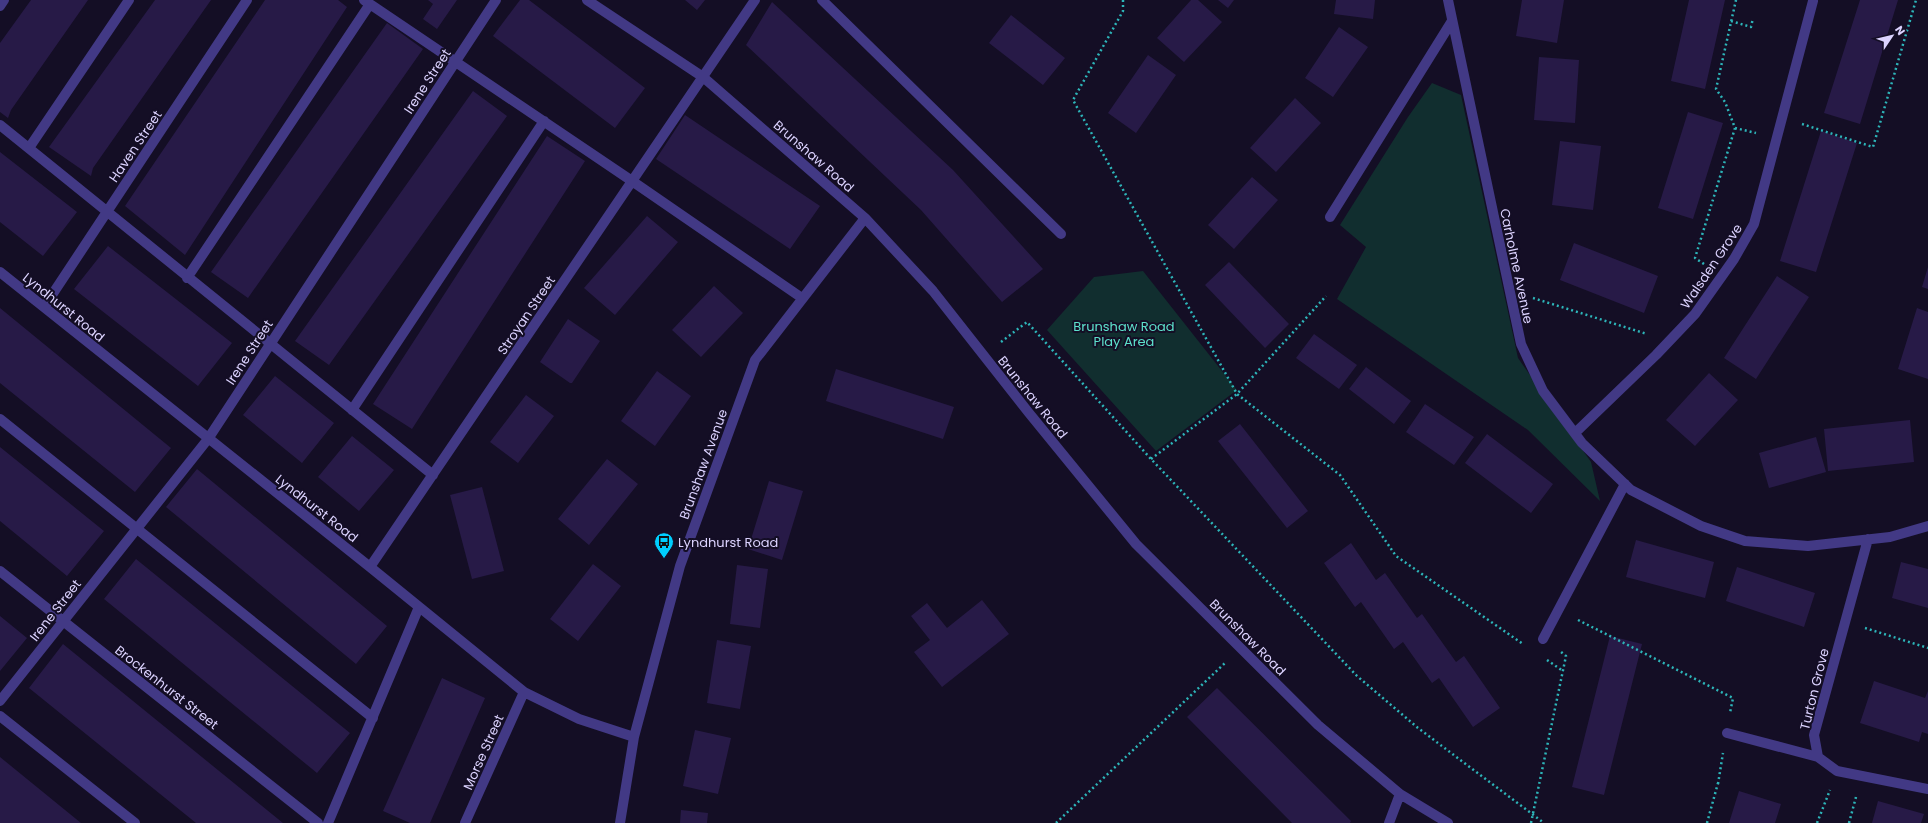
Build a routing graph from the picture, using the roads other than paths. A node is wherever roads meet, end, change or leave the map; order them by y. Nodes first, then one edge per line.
1 (4, 0) edge
2 (128, 0) edge
3 (247, 0) edge
4 (496, 0) edge
5 (587, 0) edge
6 (755, 0) edge
7 (822, 0) edge
8 (1448, 0) edge
9 (1813, 1) dead end
10 (367, 2) edge
11 (0, 6) edge
12 (1452, 20) junction
13 (455, 63) junction
14 (702, 77) junction
15 (544, 121) junction
16 (0, 125) edge
17 (29, 148) junction
18 (632, 181) junction
19 (107, 212) junction
20 (1330, 217) dead end
21 (865, 218) junction
22 (1061, 234) dead end
23 (0, 272) edge
24 (187, 278) junction
25 (802, 298) junction
26 (44, 307) junction
27 (270, 344) junction
28 (352, 410) junction
29 (0, 419) edge
30 (1574, 433) junction
31 (208, 439) junction
32 (432, 475) junction
33 (1625, 484) junction
34 (1928, 526) edge
35 (137, 528) junction
36 (1868, 539) junction
37 (370, 567) junction
38 (0, 571) edge
39 (419, 607) junction
40 (64, 621) junction
41 (1544, 639) road end
42 (524, 692) junction
43 (0, 701) edge
44 (0, 716) edge
45 (372, 718) junction
46 (1726, 733) road end
47 (634, 737) junction
48 (1818, 757) junction
49 (1928, 790) edge
50 (1400, 794) junction
51 (135, 823) edge
52 (318, 823) edge
53 (328, 823) edge
54 (466, 823) edge
55 (620, 823) edge
56 (1389, 823) edge
57 (1448, 823) edge

1 - 11 street
2 - 17 street
3 - 19 street, Haven Street
4 - 13 street, Irene Street
5 - 14 street, Brunshaw Road
6 - 14 street, Stroyan Street
7 - 22 street
8 - 12 street, Carholme Avenue
9 - 30 street, Walsden Grove
10 - 13 street
10 - 24 street
12 - 20 street
12 - 30 street, Carholme Avenue
13 - 15 street
13 - 27 street, Irene Street
14 - 18 street, Stroyan Street
14 - 21 street, Brunshaw Road
15 - 18 street
15 - 28 street
16 - 17 street
17 - 19 street
18 - 25 street
18 - 32 street, Stroyan Street
19 - 24 street
19 - 26 street, Haven Street
21 - 25 street, Brunshaw Avenue
21 - 50 street, Brunshaw Road
23 - 26 street, Lyndhurst Road
24 - 27 street
25 - 47 street, Brunshaw Avenue
26 - 31 street, Lyndhurst Road
27 - 28 street
27 - 31 street, Irene Street
28 - 32 street
29 - 35 street
30 - 33 street, Carholme Avenue
31 - 35 street, Irene Street
31 - 37 street, Lyndhurst Road
32 - 37 street, Stroyan Street
33 - 36 street, Carholme Avenue
33 - 41 street
34 - 36 street, Carholme Avenue
35 - 40 street, Irene Street
35 - 45 street
36 - 48 street, Turton Grove
37 - 39 street, Lyndhurst Road
38 - 40 street, Brockenhurst Street
39 - 42 street, Lyndhurst Road
39 - 45 street
40 - 43 street, Irene Street
40 - 52 street, Brockenhurst Street
42 - 47 street, Lyndhurst Road
42 - 54 street, Morse Street
44 - 51 street
45 - 53 street
46 - 48 street
47 - 55 street, Brunshaw Avenue
48 - 49 street
50 - 56 street
50 - 57 street, Brunshaw Road

